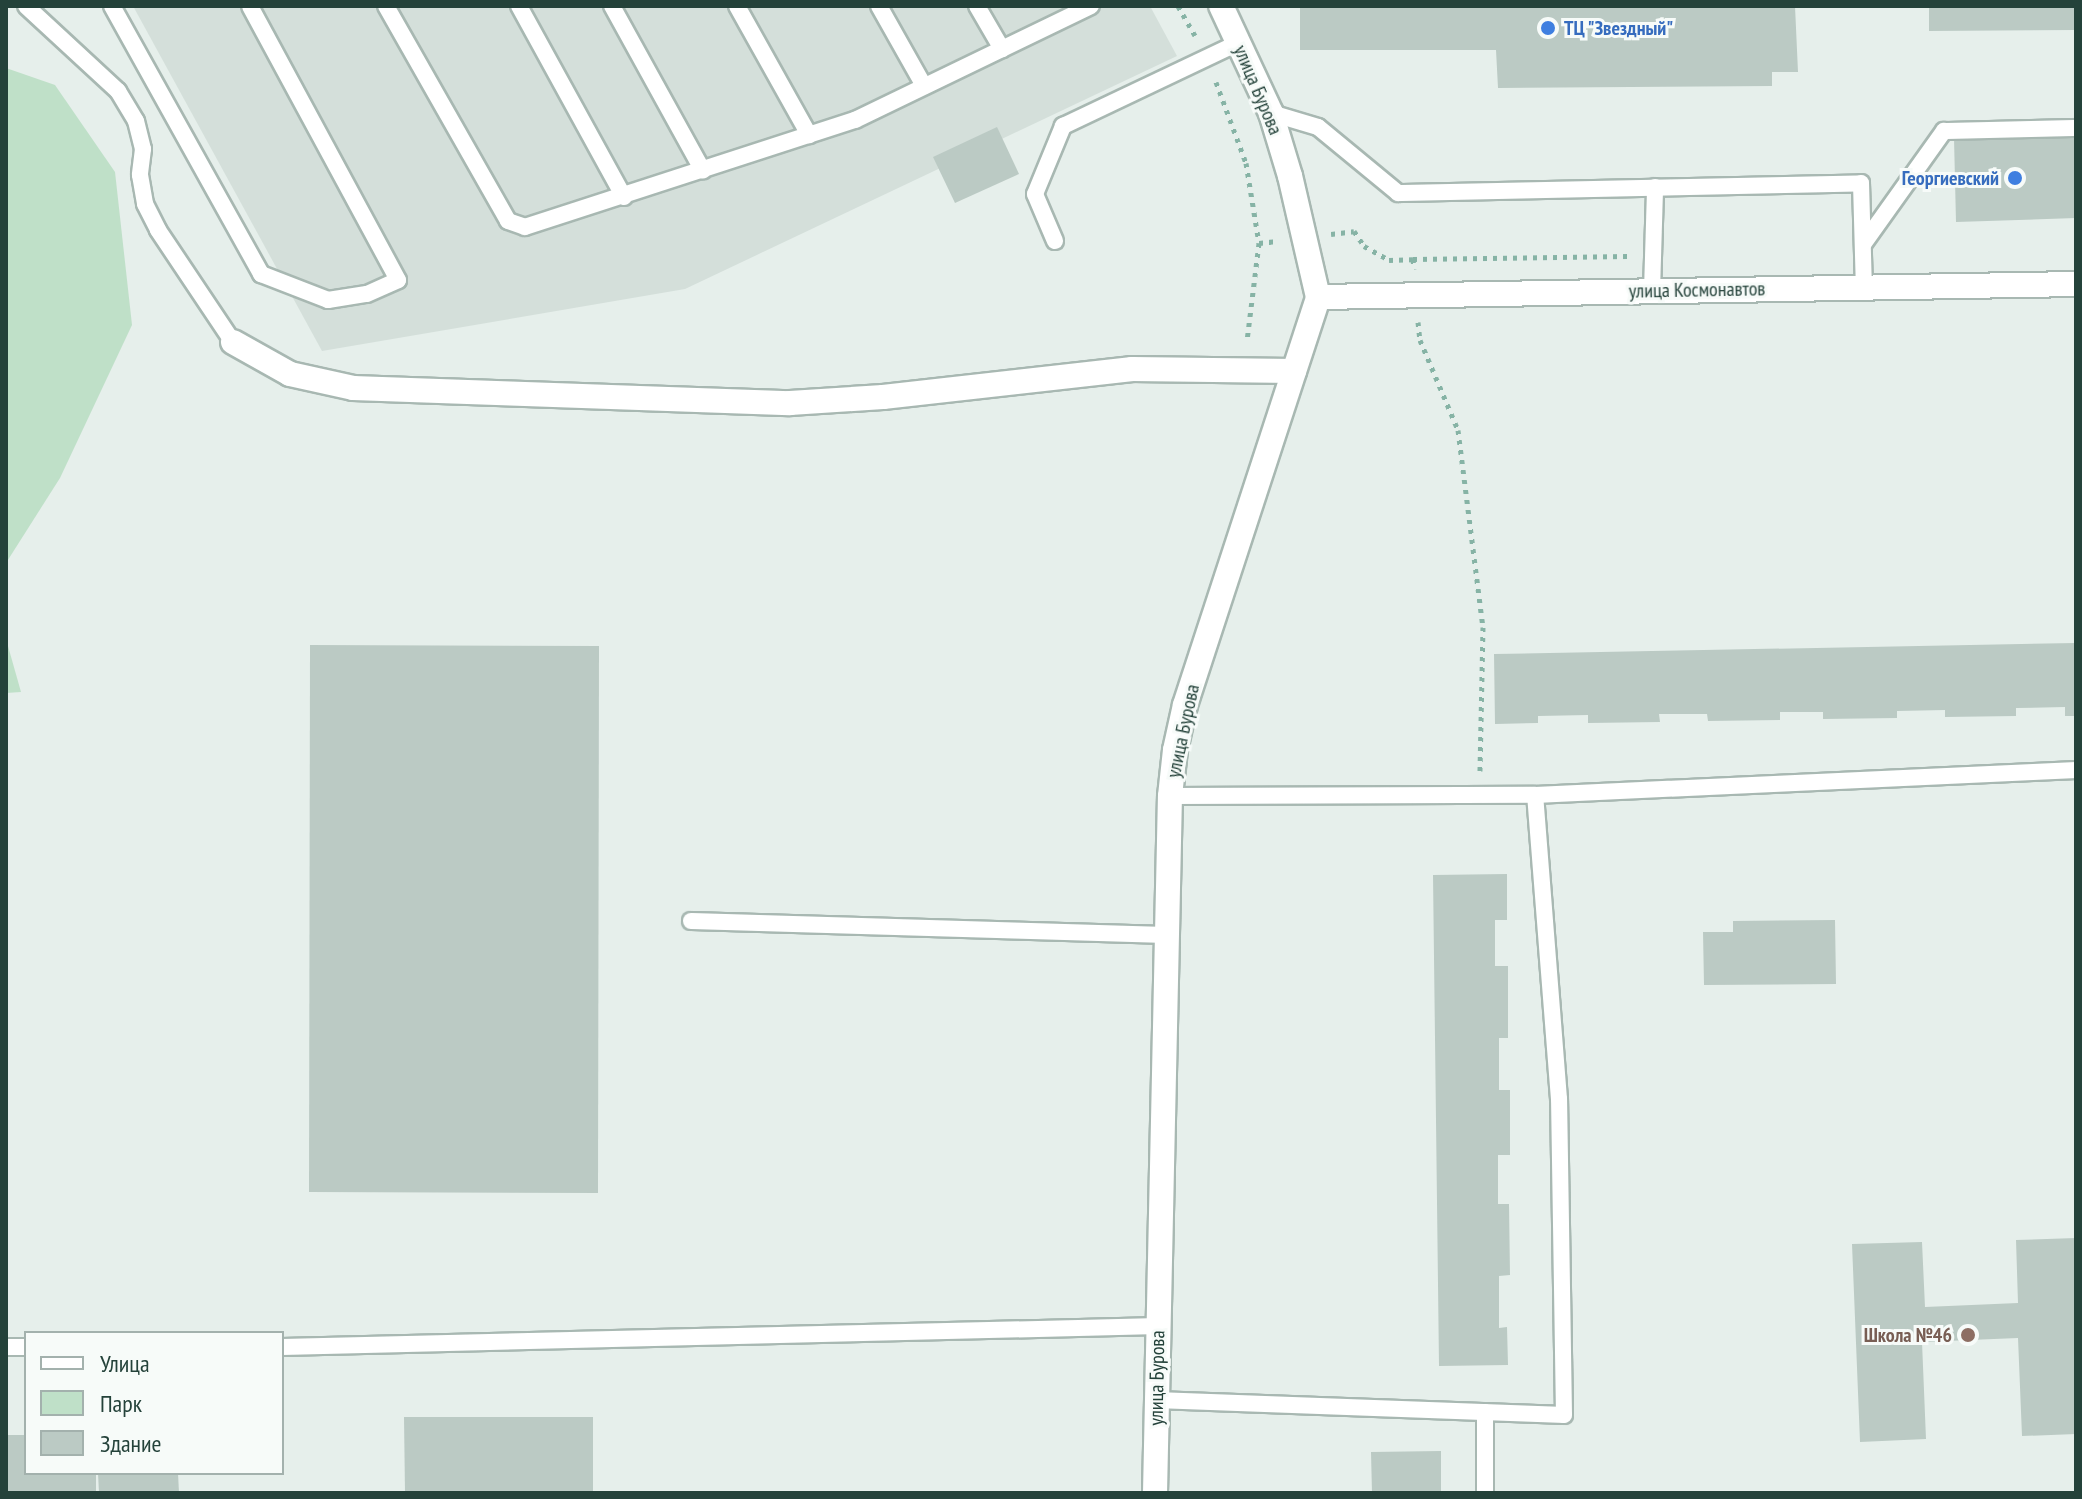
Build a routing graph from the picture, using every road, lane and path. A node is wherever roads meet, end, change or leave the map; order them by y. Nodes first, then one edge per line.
1 (26, 6) edge
2 (112, 6) edge
3 (250, 6) edge
4 (386, 6) edge
5 (519, 6) edge
6 (612, 6) edge
7 (737, 6) edge
8 (879, 6) edge
9 (977, 6) edge
10 (1178, 6) edge
11 (1221, 6) edge
12 (1080, 8) edge
13 (1238, 43) junction
14 (1002, 49) junction
15 (1207, 57) junction
16 (924, 86) junction
17 (1271, 113) junction
18 (2076, 128) edge
19 (809, 135) junction
20 (703, 171) junction
21 (1655, 187) junction
22 (624, 197) junction
23 (1305, 238) junction
24 (1055, 241) dead end
25 (1259, 243) junction
26 (1863, 244) junction
27 (1653, 256) junction
28 (1413, 259) junction
29 (2076, 284) edge
30 (1864, 288) junction
31 (1652, 291) junction
32 (1416, 295) junction
33 (1318, 297) junction
34 (233, 342) joint
35 (1243, 370) junction
36 (1294, 371) junction
37 (2076, 770) edge
38 (1479, 795) junction
39 (1535, 795) junction
40 (1170, 796) junction
41 (691, 921) dead end
42 (1167, 935) junction
43 (1159, 1326) junction
44 (284, 1347) edge
45 (1157, 1400) junction
46 (1485, 1412) junction
47 (1155, 1493) edge
48 (1485, 1493) edge

1 - 34 lane
2 - 3 lane
4 - 22 lane
5 - 22 lane
6 - 20 lane
7 - 19 lane
8 - 16 lane
9 - 14 lane
10 - 15 path
11 - 13 main road, улица Бурова
12 - 14 lane
13 - 15 lane
13 - 17 main road, улица Бурова
14 - 16 lane
15 - 24 lane
15 - 25 path
16 - 19 lane
17 - 21 lane
17 - 23 main road, улица Бурова
18 - 26 lane
19 - 20 lane
20 - 22 lane
21 - 26 lane
21 - 27 lane
23 - 25 path
23 - 28 path
23 - 33 main road, улица Бурова
25 - 35 path
26 - 30 lane
27 - 28 path
27 - 31 lane
28 - 32 path
29 - 30 main road, улица Космонавтов
30 - 31 main road, улица Космонавтов
31 - 32 main road, улица Космонавтов
32 - 33 main road, улица Космонавтов
32 - 38 path
33 - 36 main road, улица Бурова
34 - 35 main road
35 - 36 main road
36 - 40 main road, улица Бурова
37 - 39 lane
38 - 39 lane
38 - 40 lane
39 - 46 lane
40 - 42 main road, улица Бурова
41 - 42 lane
42 - 43 main road, улица Бурова
43 - 44 lane
43 - 45 main road, улица Бурова
45 - 46 lane
45 - 47 main road, улица Бурова
46 - 48 lane

